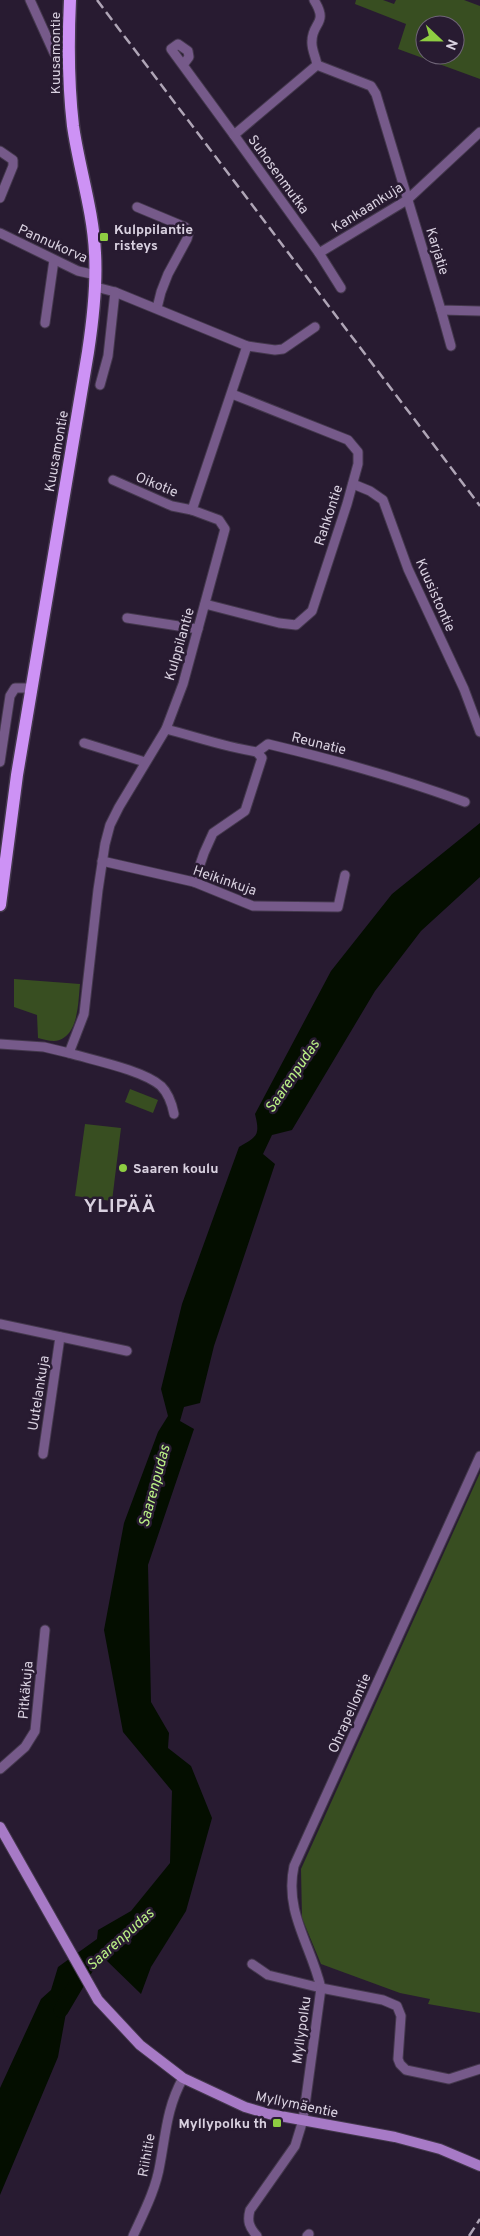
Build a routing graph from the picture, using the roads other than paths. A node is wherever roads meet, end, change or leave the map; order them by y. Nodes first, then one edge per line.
1 (30, 0) edge
2 (70, 0) edge
3 (314, 0) edge
4 (68, 54) junction
5 (317, 65) junction
6 (184, 66) dead end
7 (480, 132) edge
8 (234, 135) junction
9 (0, 151) edge
10 (0, 198) edge
11 (407, 200) junction
12 (137, 207) dead end
13 (0, 233) edge
14 (319, 253) junction
15 (54, 260) junction
16 (96, 281) junction
17 (341, 288) dead end
18 (115, 292) junction
19 (157, 308) junction
20 (441, 310) junction
21 (480, 311) edge
22 (44, 323) dead end
23 (314, 327) dead end
24 (247, 346) junction
25 (451, 346) dead end
26 (100, 385) dead end
27 (232, 394) junction
28 (113, 480) dead end
29 (353, 484) junction
30 (192, 510) junction
31 (205, 604) junction
32 (127, 618) dead end
33 (198, 628) junction
34 (31, 688) junction
35 (480, 702) edge
36 (470, 707) junction
37 (166, 729) junction
38 (480, 732) edge
39 (84, 743) dead end
40 (257, 752) junction
41 (0, 762) edge
42 (146, 762) junction
43 (465, 802) dead end
44 (102, 861) junction
45 (345, 875) dead end
46 (194, 882) junction
47 (0, 905) edge
48 (0, 1044) edge
49 (69, 1053) junction
50 (174, 1114) dead end
51 (0, 1324) edge
52 (60, 1337) junction
53 (127, 1351) dead end
54 (43, 1454) dead end
55 (480, 1456) edge
56 (45, 1630) dead end
57 (0, 1769) edge
58 (0, 1827) edge
59 (252, 1964) dead end
60 (321, 1988) junction
61 (480, 2069) edge
62 (183, 2078) junction
63 (303, 2120) junction
64 (480, 2166) edge
65 (133, 2236) edge
66 (257, 2236) edge

1 - 4 street
2 - 4 main road, Kuusamontie
3 - 5 street
4 - 16 main road, Kuusamontie
5 - 8 street, Suhosenmutka
5 - 11 street
6 - 8 street, Suhosenmutka
7 - 11 street, Kankaankuja
8 - 14 street, Suhosenmutka
9 - 10 street
11 - 14 street, Kankaankuja
11 - 20 street, Karjatie
12 - 19 street
13 - 15 street, Pannukorva
14 - 17 street
15 - 16 street, Pannukorva
15 - 22 street
16 - 18 street
16 - 34 main road, Kuusamontie
18 - 19 street
18 - 26 street
19 - 24 street
20 - 21 street
20 - 25 street, Karjatie
23 - 24 street
24 - 27 street
27 - 29 street, Rahkontie
27 - 30 street
28 - 30 street, Oikotie
29 - 31 street, Rahkontie
29 - 36 street, Kuusistontie
30 - 31 street, Kulppilantie
31 - 33 street, Kulppilantie
32 - 33 street
33 - 37 street, Kulppilantie
34 - 41 street
34 - 47 main road, Kuusamontie
35 - 36 street
36 - 38 street, Kuusistontie
37 - 40 street, Reunatie
37 - 42 street, Kulppilantie
39 - 42 street
40 - 43 street, Reunatie
40 - 46 street
42 - 44 street, Kulppilantie
44 - 46 street, Heikinkuja
44 - 49 street, Kulppilantie
45 - 46 street, Heikinkuja
48 - 49 street
49 - 50 street
51 - 52 street
52 - 53 street
52 - 54 street, Uutelankuja
55 - 60 street, Ohrapellontie
56 - 57 street, Pitkäkuja
58 - 62 main road, Myllymäentie
59 - 60 street
60 - 61 street, Myllypolku
60 - 63 street, Myllypolku
62 - 63 main road, Myllymäentie
62 - 65 street, Riihitie
63 - 64 main road, Myllymäentie
63 - 66 street, Myllypolku

